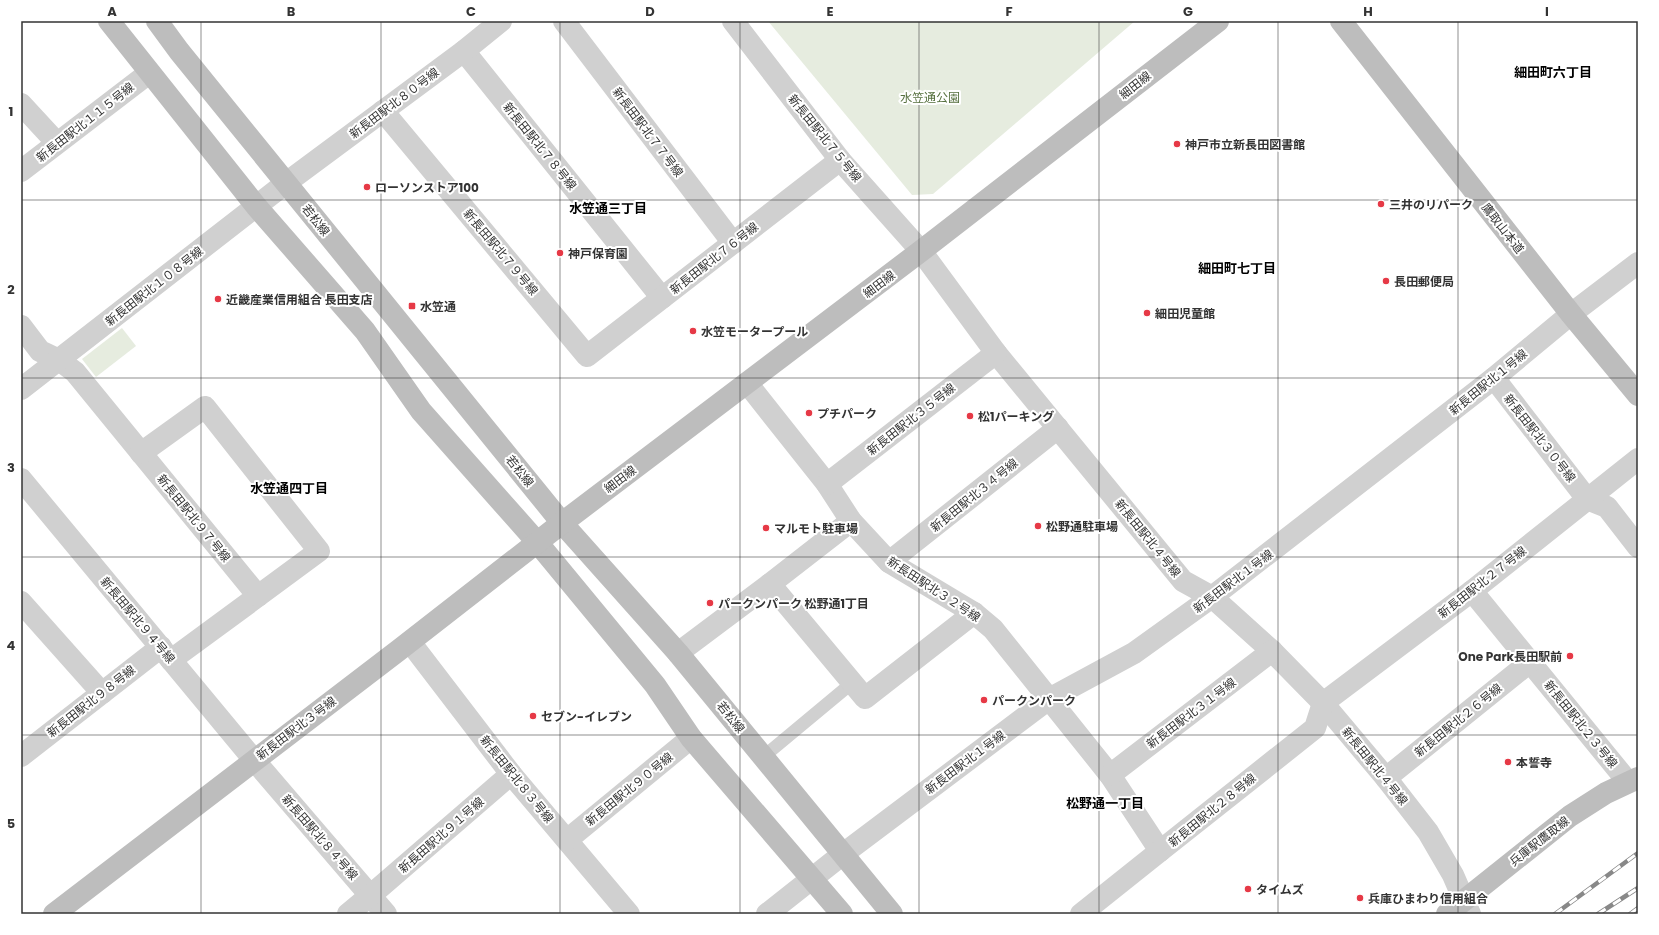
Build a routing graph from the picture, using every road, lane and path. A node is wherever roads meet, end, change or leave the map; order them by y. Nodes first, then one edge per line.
1 (109, 21) edge
2 (157, 21) edge
3 (501, 21) edge
4 (564, 21) edge
5 (733, 21) edge
6 (1218, 21) edge
7 (1341, 21) edge
8 (464, 51) junction
9 (148, 72) junction
10 (21, 104) edge
11 (383, 111) junction
12 (57, 143) junction
13 (840, 160) junction
14 (21, 171) edge
15 (286, 183) junction
16 (256, 206) junction
17 (733, 243) junction
18 (921, 252) junction
19 (1638, 263) edge
20 (662, 298) junction
21 (1571, 314) junction
22 (21, 326) edge
23 (996, 353) junction
24 (587, 356) joint
25 (59, 360) junction
26 (1494, 378) junction
27 (747, 383) junction
28 (21, 389) edge
29 (1638, 395) edge
30 (1058, 428) junction
31 (141, 453) junction
32 (1638, 459) edge
33 (21, 479) edge
34 (827, 484) junction
35 (1587, 498) junction
36 (851, 521) junction
37 (562, 523) junction
38 (537, 542) junction
39 (1638, 547) edge
40 (889, 562) junction
41 (770, 584) junction
42 (1472, 591) junction
43 (258, 596) junction
44 (1212, 597) junction
45 (21, 602) edge
46 (974, 613) junction
47 (410, 642) junction
48 (1272, 651) junction
49 (678, 653) junction
50 (166, 654) junction
51 (1530, 662) junction
52 (852, 683) junction
53 (102, 693) junction
54 (1049, 699) junction
55 (1323, 703) junction
56 (691, 738) junction
57 (23, 750) edge
58 (763, 757) junction
59 (254, 760) junction
60 (511, 774) junction
61 (1110, 775) junction
62 (1386, 778) junction
63 (1633, 780) edge
64 (567, 840) junction
65 (1160, 851) junction
66 (843, 854) junction
67 (813, 878) junction
68 (371, 896) junction
69 (1467, 907) edge
70 (54, 914) edge
71 (348, 914) edge
72 (386, 914) edge
73 (629, 914) edge
74 (767, 914) edge
75 (842, 914) edge
76 (892, 914) edge
77 (1081, 914) edge
78 (1446, 914) edge

1 - 9 street
2 - 15 street, 若松線
3 - 8 street, 新長田駅北８０号線
4 - 17 street, 新長田駅北７７号線
5 - 13 street, 新長田駅北７５号線
6 - 18 street, 細田線
7 - 21 street, 鷹取山本道
8 - 11 street, 新長田駅北８０号線
8 - 20 street, 新長田駅北７８号線
9 - 12 street, 新長田駅北１１５号線
9 - 16 street
10 - 12 street
11 - 15 street, 新長田駅北８０号線
11 - 24 street, 新長田駅北７９号線
12 - 14 street, 新長田駅北１１５号線
13 - 17 street, 新長田駅北７６号線
13 - 18 street, 新長田駅北７５号線
15 - 16 street, 新長田駅北１０８号線
15 - 37 street, 若松線
16 - 25 street, 新長田駅北１０８号線
16 - 38 street
17 - 20 street, 新長田駅北７６号線
18 - 23 street, 新長田駅北４号線
18 - 27 street, 細田線
19 - 21 street, 新長田駅北１号線
20 - 24 street, 新長田駅北７６号線
21 - 26 street, 新長田駅北１号線
21 - 29 street, 鷹取山本道
22 - 25 street, 新長田駅北９７号線
23 - 30 street, 新長田駅北４号線
23 - 34 street, 新長田駅北３５号線
25 - 28 street, 新長田駅北１０８号線
25 - 31 street, 新長田駅北９７号線
26 - 35 street, 新長田駅北３０号線
26 - 44 street, 新長田駅北１号線
27 - 34 street, 新長田駅北３２号線
27 - 37 street, 細田線
30 - 40 street, 新長田駅北３４号線
30 - 44 street, 新長田駅北４号線
31 - 43 street, 新長田駅北９７号線
31 - 43 street
32 - 35 street, 新長田駅北２７号線
33 - 50 street, 新長田駅北９４号線
34 - 36 street, 新長田駅北３２号線
35 - 39 street
35 - 42 street, 新長田駅北２７号線
36 - 40 street, 新長田駅北３２号線
36 - 41 street
37 - 38 street, 細田線
37 - 49 street, 若松線
38 - 47 street, 新長田駅北３号線
38 - 56 street
40 - 46 street, 新長田駅北３２号線
41 - 49 street
41 - 52 street
42 - 51 street, 新長田駅北２３号線
42 - 55 street, 新長田駅北２７号線
43 - 50 street
44 - 48 street, 新長田駅北４号線
44 - 54 street, 新長田駅北１号線
45 - 53 street
46 - 52 street
46 - 54 street, 新長田駅北３２号線
47 - 59 street, 新長田駅北３号線
47 - 60 street, 新長田駅北８３号線
48 - 55 street, 新長田駅北４号線
48 - 61 street, 新長田駅北３１号線
49 - 58 street, 若松線
50 - 53 street, 新長田駅北９８号線
50 - 59 street, 新長田駅北９４号線
51 - 62 street, 新長田駅北２６号線
51 - 63 street, 新長田駅北２３号線
52 - 58 lane
53 - 57 street, 新長田駅北９８号線
54 - 61 street, 新長田駅北２８号線
54 - 66 street, 新長田駅北１号線
55 - 62 street, 新長田駅北４号線
55 - 65 street, 新長田駅北２８号線
56 - 64 street, 新長田駅北９０号線
56 - 67 street
58 - 66 street, 若松線
59 - 68 street, 新長田駅北８４号線
59 - 70 street, 新長田駅北３号線
60 - 64 street, 新長田駅北８３号線
60 - 68 street, 新長田駅北９１号線
61 - 65 street, 新長田駅北２８号線
62 - 69 street, 新長田駅北４号線
63 - 69 street, 兵庫駅鷹取線
64 - 73 street, 新長田駅北８３号線
65 - 77 street
66 - 67 street, 新長田駅北１号線
66 - 76 street, 若松線
67 - 74 street, 新長田駅北１号線
67 - 75 street
68 - 71 street, 新長田駅北９１号線
68 - 72 street, 新長田駅北８４号線
69 - 78 street, 兵庫駅鷹取線

